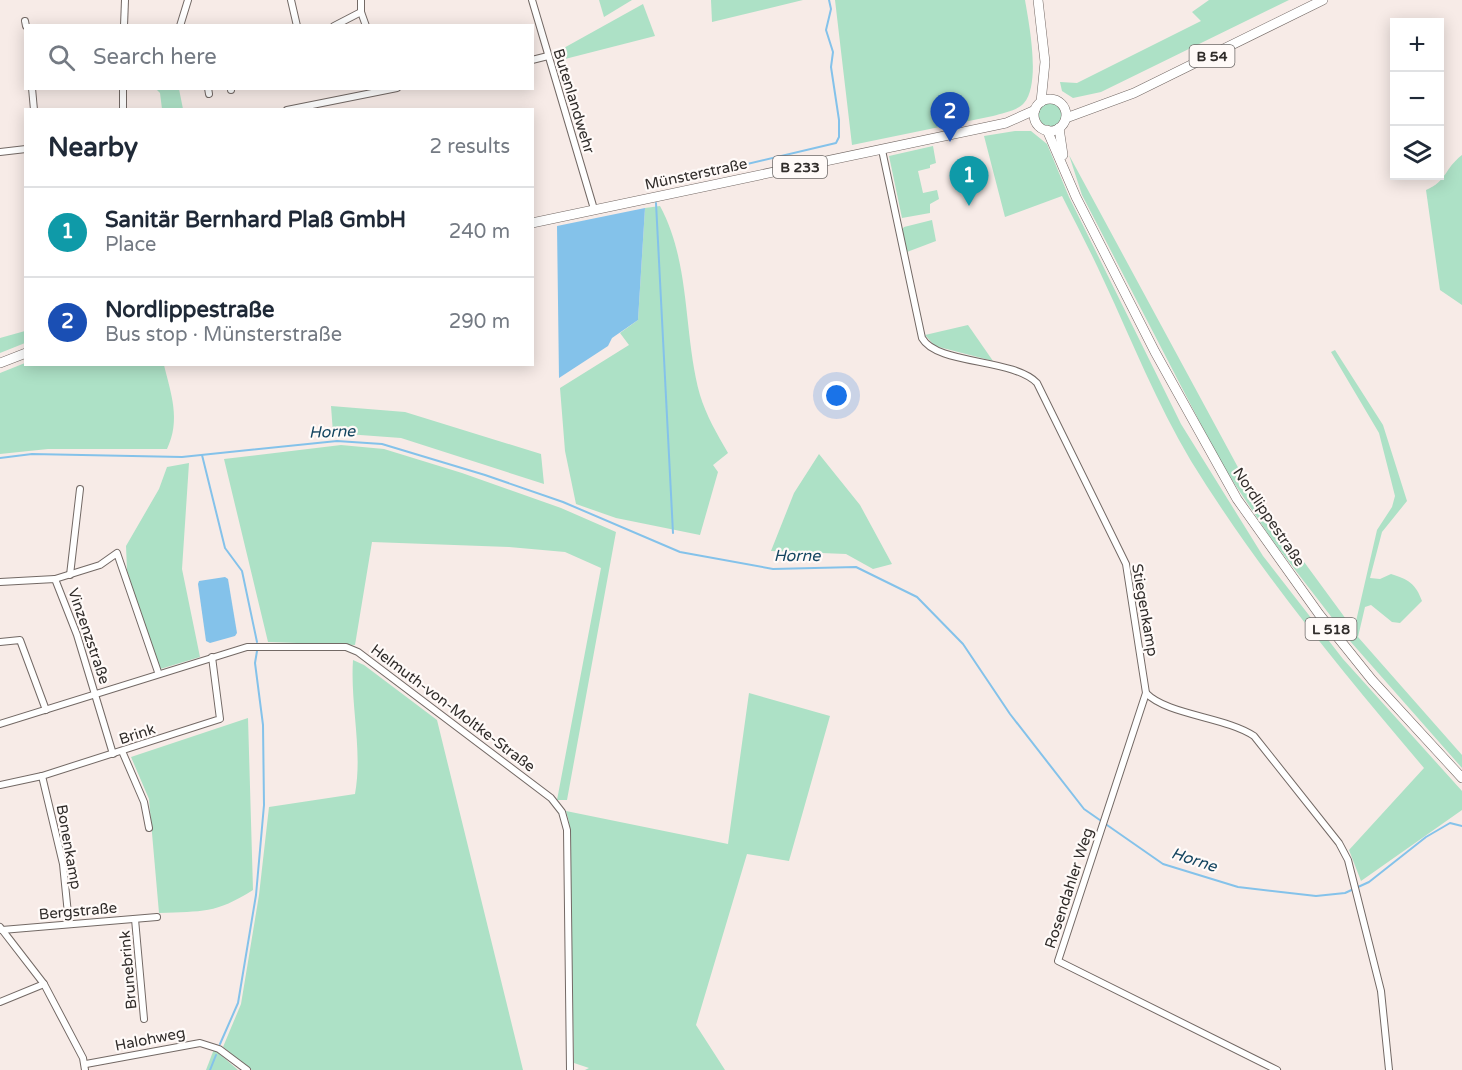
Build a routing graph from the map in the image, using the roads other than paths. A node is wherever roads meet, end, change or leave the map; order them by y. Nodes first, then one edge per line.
1 (125, 0) edge
2 (188, 0) edge
3 (291, 0) edge
4 (361, 0) edge
5 (532, 0) edge
6 (1038, 0) edge
7 (1323, 0) edge
8 (361, 12) junction
9 (124, 24) edge
10 (181, 24) edge
11 (297, 24) edge
12 (338, 24) edge
13 (365, 24) edge
14 (548, 56) junction
15 (534, 60) edge
16 (1045, 62) junction
17 (32, 90) edge
18 (123, 90) edge
19 (384, 90) edge
20 (1041, 102) junction
21 (1060, 102) junction
22 (1098, 105) junction
23 (34, 108) edge
24 (123, 108) edge
25 (296, 108) edge
26 (1035, 110) junction
27 (1066, 118) junction
28 (1006, 123) junction
29 (1037, 124) junction
30 (1059, 128) junction
31 (1047, 130) junction
32 (24, 149) edge
33 (882, 150) junction
34 (0, 152) edge
35 (1067, 174) junction
36 (594, 209) junction
37 (534, 223) edge
38 (24, 354) edge
39 (0, 363) edge
40 (80, 489) dead end
41 (70, 575) junction
42 (55, 579) junction
43 (0, 582) edge
44 (0, 642) edge
45 (212, 657) junction
46 (158, 672) junction
47 (96, 693) junction
48 (1146, 693) junction
49 (45, 710) junction
50 (0, 724) edge
51 (122, 751) junction
52 (113, 754) junction
53 (42, 776) junction
54 (1462, 778) edge
55 (0, 785) edge
56 (149, 828) dead end
57 (157, 917) dead end
58 (135, 919) junction
59 (69, 924) junction
60 (1, 929) edge
61 (44, 984) junction
62 (0, 1002) edge
63 (144, 1018) dead end
64 (85, 1067) edge
65 (247, 1070) edge
66 (570, 1070) edge
67 (1277, 1070) edge
68 (1389, 1070) edge

1 - 9 street
2 - 10 street
3 - 11 street
4 - 8 street
5 - 14 street, Butenlandwehr
6 - 16 main road
7 - 22 main road, B 54
8 - 12 street
8 - 13 street
14 - 15 street
14 - 36 street, Butenlandwehr
16 - 20 main road
16 - 21 main road
17 - 23 street
18 - 24 street
19 - 25 street
20 - 21 main road
20 - 26 main road
21 - 22 main road, B 54
21 - 27 main road
22 - 27 main road, B 54
26 - 28 main road, Münsterstraße / B 233
26 - 29 main road
27 - 30 main road
28 - 29 main road, Münsterstraße / B 233
28 - 33 main road, Münsterstraße / B 233
29 - 31 main road
30 - 31 main road
30 - 35 main road, Nordlippestraße / L 518
31 - 35 main road, Nordlippestraße / L 518
32 - 34 street
33 - 36 main road, Münsterstraße / B 233
33 - 48 street, Stiegenkamp
35 - 54 main road, Nordlippestraße / L 518
36 - 37 main road, Münsterstraße / B 233
38 - 39 main road
40 - 41 street
41 - 42 street
41 - 46 street
42 - 43 street, Vinzenzstraße
42 - 47 street, Vinzenzstraße
44 - 49 street
45 - 46 street, Helmuth-von-Moltke-Straße
45 - 51 street, Brink
45 - 66 street, Helmuth-von-Moltke-Straße
46 - 47 street, Helmuth-von-Moltke-Straße
47 - 49 street, Helmuth-von-Moltke-Straße
47 - 52 street, Vinzenzstraße
48 - 67 street, Rosendahler Weg
48 - 68 street
49 - 50 street, Helmuth-von-Moltke-Straße
51 - 52 street, Brink
51 - 56 street
52 - 53 street, Brink
53 - 55 street, Brink
53 - 59 street, Bonenkamp
57 - 58 street, Bergstraße
58 - 59 street, Bergstraße
58 - 63 street, Brunebrink
59 - 60 street, Bergstraße
60 - 61 street
61 - 62 street
61 - 64 street
64 - 65 street, Halohweg

